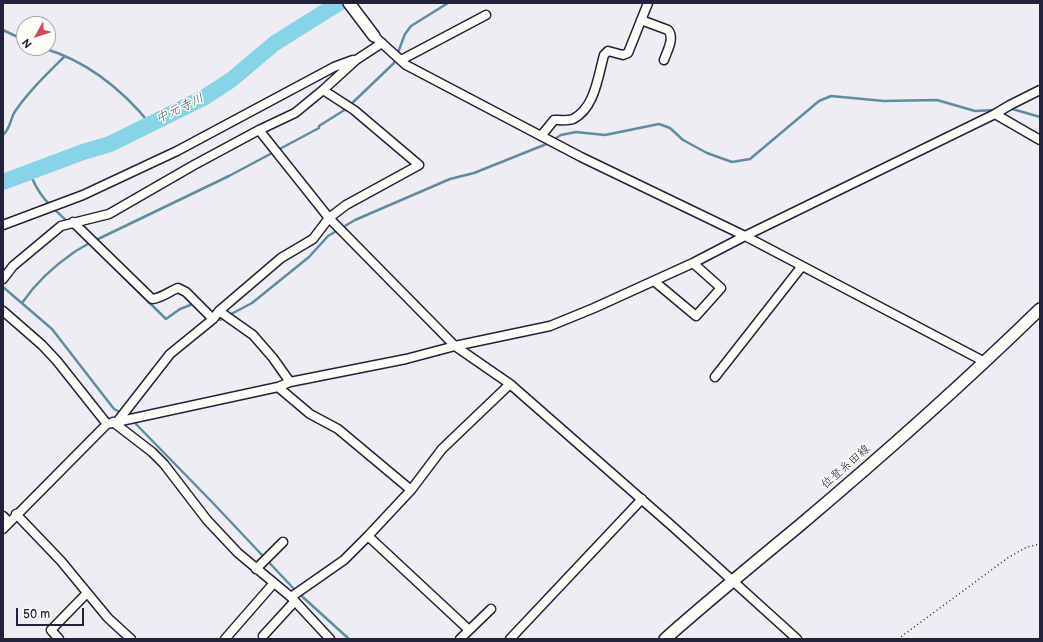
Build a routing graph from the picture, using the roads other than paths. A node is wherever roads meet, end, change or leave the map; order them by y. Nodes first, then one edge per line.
1 (349, 3) edge
2 (648, 3) edge
3 (486, 16) dead end
4 (641, 20) junction
5 (378, 40) junction
6 (356, 60) junction
7 (401, 60) junction
8 (664, 60) dead end
9 (324, 90) junction
10 (1040, 90) edge
11 (995, 114) junction
12 (259, 130) junction
13 (541, 136) junction
14 (1040, 140) edge
15 (329, 218) junction
16 (73, 222) junction
17 (3, 225) edge
18 (745, 236) junction
19 (693, 263) junction
20 (802, 266) junction
21 (3, 279) edge
22 (654, 281) junction
23 (1040, 309) edge
24 (3, 311) edge
25 (219, 311) junction
26 (213, 319) junction
27 (455, 346) junction
28 (985, 362) junction
29 (715, 378) dead end
30 (290, 382) junction
31 (510, 384) junction
32 (278, 387) junction
33 (113, 423) junction
34 (410, 490) junction
35 (642, 499) junction
36 (16, 514) junction
37 (6, 519) edge
38 (3, 529) edge
39 (368, 536) junction
40 (283, 542) dead end
41 (256, 569) junction
42 (732, 580) junction
43 (273, 584) junction
44 (87, 593) junction
45 (293, 599) junction
46 (491, 609) dead end
47 (469, 630) junction
48 (263, 636) dead end
49 (59, 639) edge
50 (131, 639) edge
51 (225, 639) edge
52 (330, 639) edge
53 (460, 639) edge
54 (510, 639) edge
55 (665, 639) edge
56 (797, 639) edge

1 - 5 main road
2 - 4 street
3 - 7 street
4 - 8 street
4 - 13 street
5 - 6 street
5 - 7 street
6 - 9 street
6 - 17 street
7 - 13 street
9 - 12 street
9 - 15 street
10 - 11 street
11 - 14 street
11 - 18 street
12 - 15 street
12 - 16 street
13 - 18 street
15 - 25 street
15 - 27 street
16 - 21 street
16 - 26 street
18 - 19 street
18 - 20 street
19 - 22 street
19 - 22 street
20 - 28 street
20 - 29 street
22 - 27 street
23 - 28 main road, 位登糸田線
24 - 33 street
25 - 26 street
25 - 30 street
26 - 33 street
27 - 30 street
27 - 31 street
28 - 42 main road, 位登糸田線
30 - 32 street
31 - 34 street
31 - 35 street
32 - 33 street
32 - 34 street
33 - 36 street
33 - 41 street
34 - 39 street
35 - 42 street
35 - 54 street
36 - 37 street
36 - 44 street
37 - 38 street
39 - 45 street
39 - 47 street
40 - 41 street
41 - 43 street
42 - 55 main road, 位登糸田線
42 - 56 street
43 - 45 street
43 - 51 street
44 - 49 street
44 - 50 street
45 - 48 street
45 - 52 street
46 - 47 street
47 - 53 street

